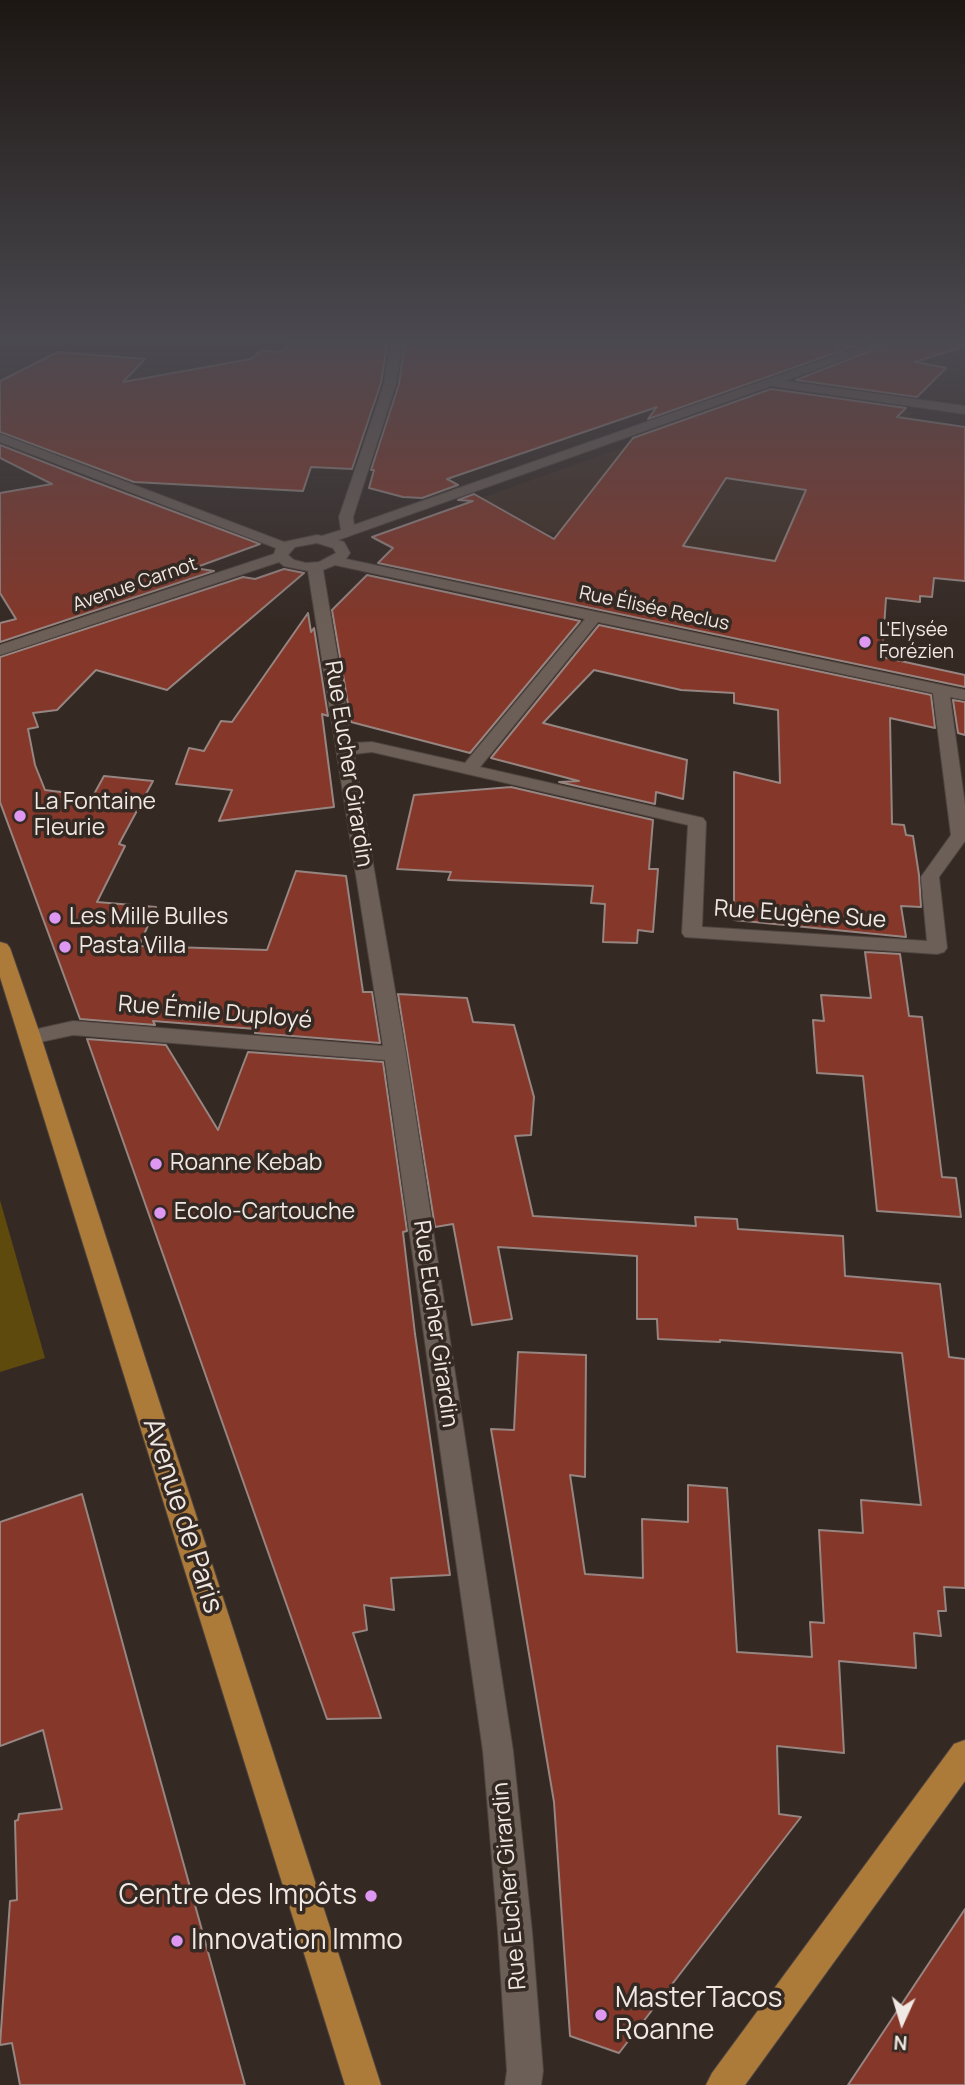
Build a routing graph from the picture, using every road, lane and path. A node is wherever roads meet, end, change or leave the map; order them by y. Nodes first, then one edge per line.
1 (372, 437) edge
2 (611, 437) edge
3 (0, 438) edge
4 (353, 494) junction
5 (397, 513) junction
6 (348, 530) junction
7 (325, 540) junction
8 (283, 551) junction
9 (325, 564) junction
10 (595, 616) junction
11 (0, 650) edge
12 (941, 690) junction
13 (965, 695) edge
14 (347, 750) junction
15 (470, 768) junction
16 (0, 948) edge
17 (31, 1037) junction
18 (395, 1054) junction
19 (965, 1755) edge
20 (363, 2085) edge
21 (523, 2085) edge
22 (724, 2085) edge

1 - 4 street
2 - 5 street
3 - 8 street, Rue Élisée Reclus
4 - 5 street
4 - 6 street
5 - 6 street
6 - 7 street
7 - 8 street, Avenue Carnot
7 - 9 street, Rue Eucher Girardin
8 - 9 street, Rue Élisée Reclus
8 - 11 street, Avenue Carnot
9 - 10 street, Rue Élisée Reclus
9 - 14 street, Rue Eucher Girardin
10 - 12 street, Rue Élisée Reclus
10 - 15 street
12 - 13 street, Rue Élisée Reclus
12 - 15 street, Rue Eugène Sue
14 - 15 street, Rue Eugène Sue
14 - 18 street, Rue Eucher Girardin
16 - 17 main road, Avenue de Paris
17 - 18 street, Rue Émile Duployé
17 - 20 main road, Avenue de Paris
18 - 21 street, Rue Eucher Girardin
19 - 22 main road

